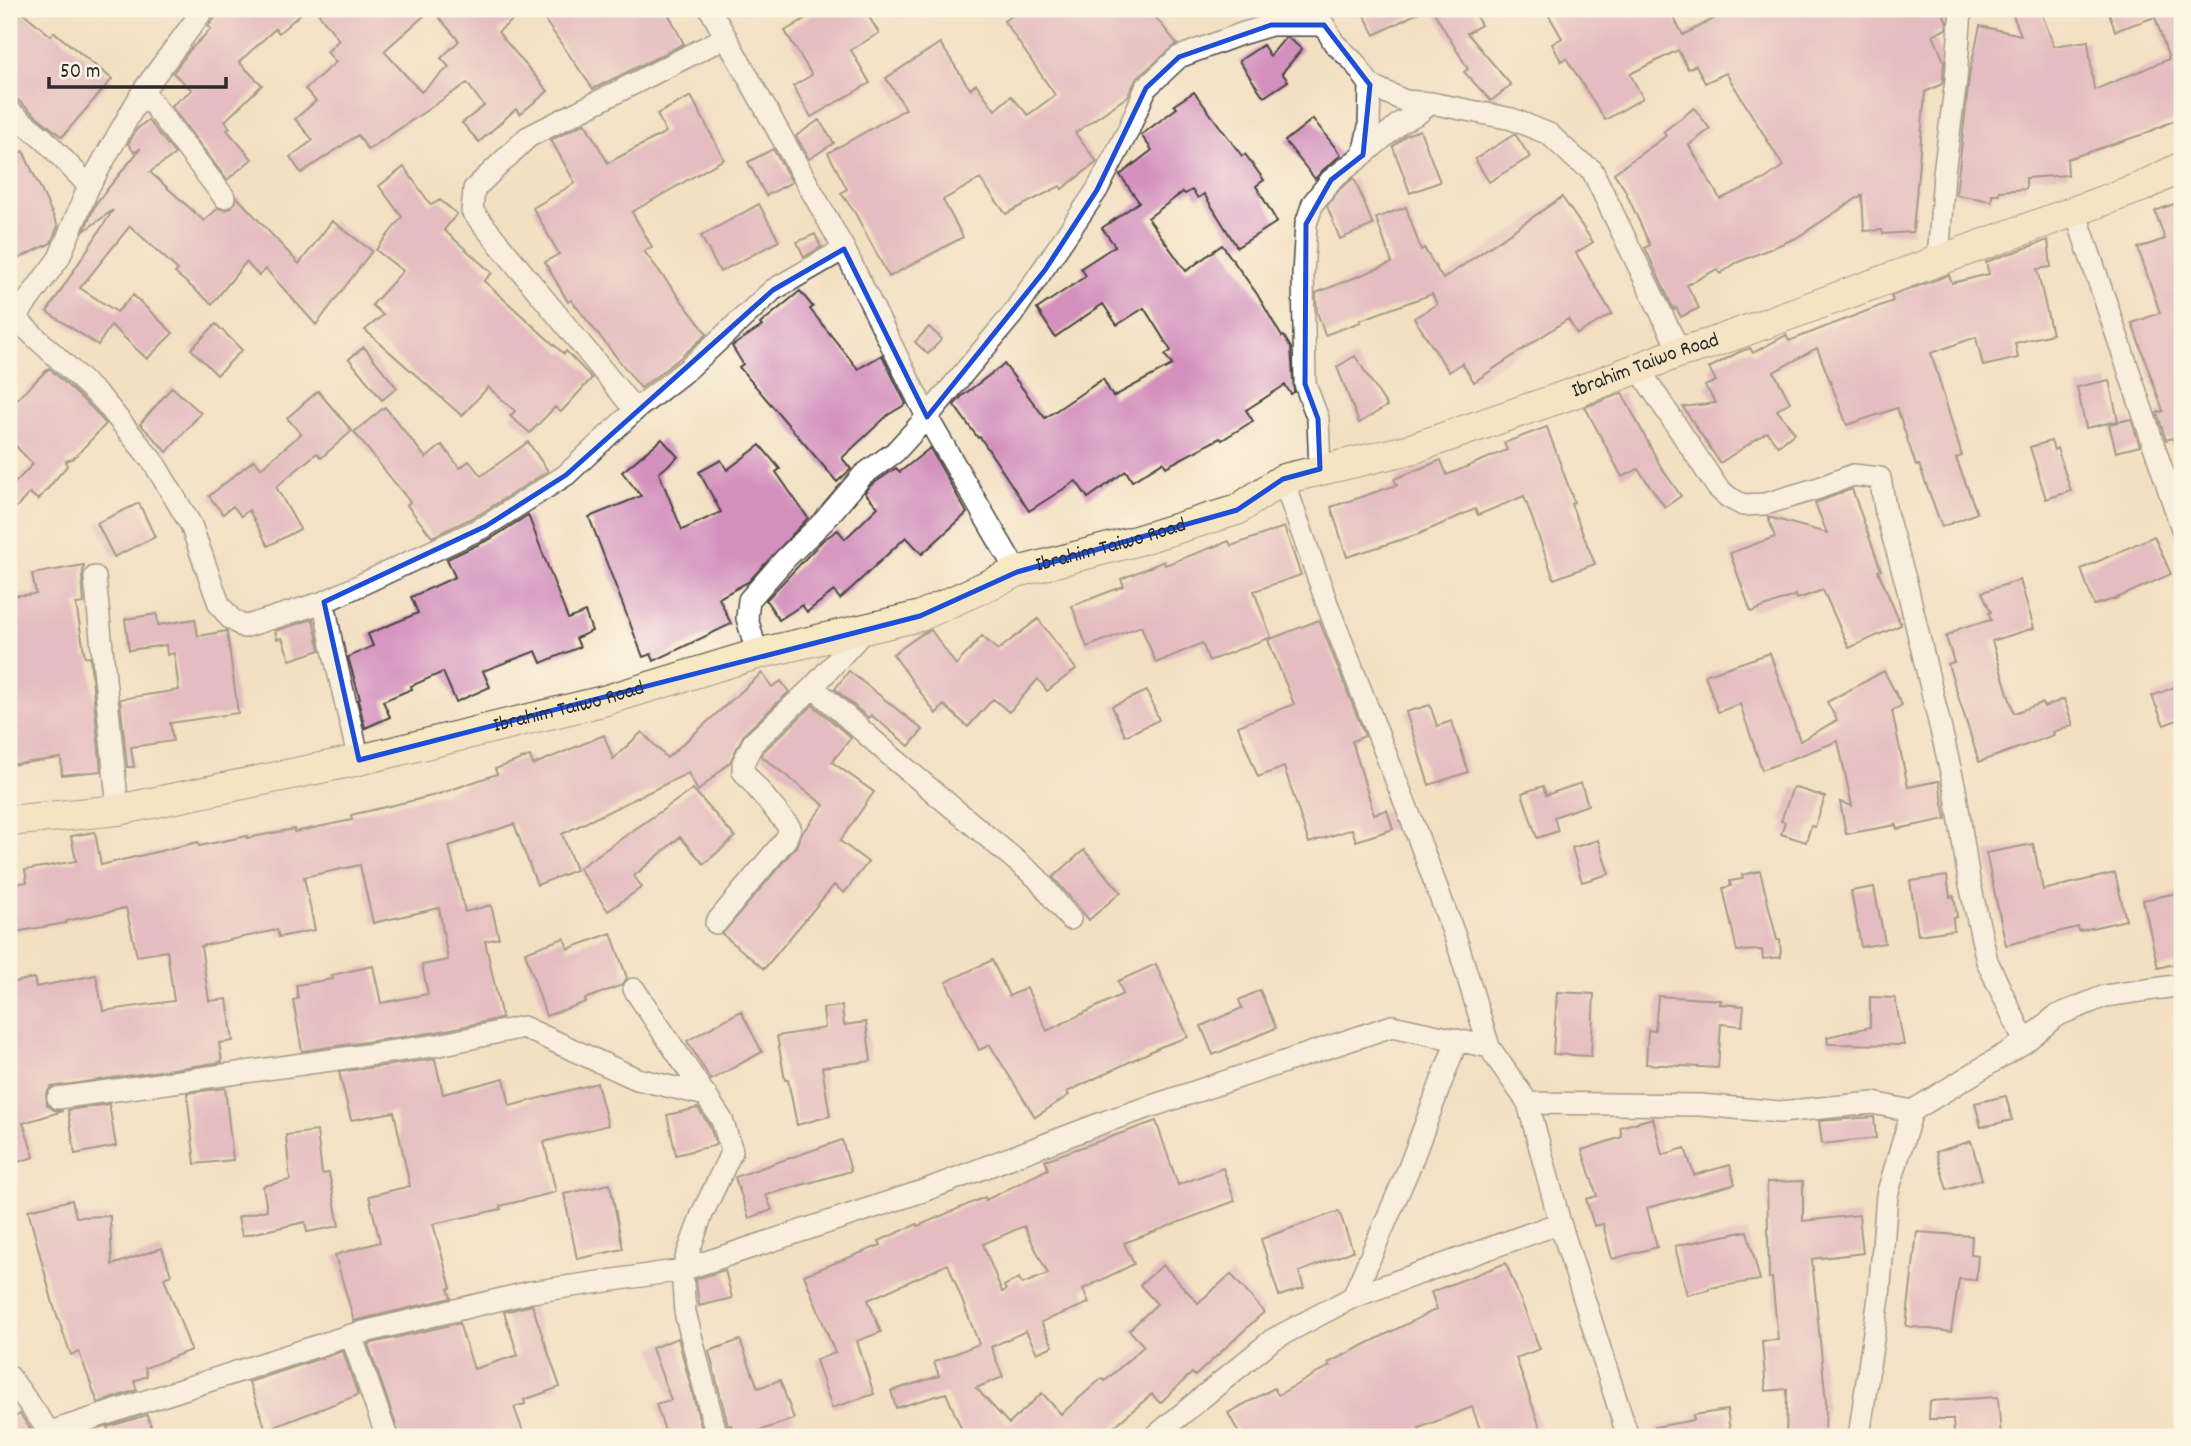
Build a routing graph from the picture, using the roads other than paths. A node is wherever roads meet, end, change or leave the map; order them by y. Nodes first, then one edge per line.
1 (204, 9) edge
2 (710, 9) edge
3 (1961, 9) edge
4 (726, 37) junction
5 (1370, 85) junction
6 (143, 91) junction
7 (1431, 103) junction
8 (9, 111) edge
9 (1363, 155) junction
10 (2182, 167) edge
11 (89, 186) junction
12 (224, 197) dead end
13 (2075, 211) junction
14 (844, 249) junction
15 (1938, 262) junction
16 (12, 322) edge
17 (1680, 352) junction
18 (1639, 369) junction
19 (635, 410) junction
20 (927, 417) junction
21 (1320, 469) junction
22 (1283, 479) junction
23 (2182, 529) edge
24 (1017, 572) junction
25 (95, 578) dead end
26 (324, 602) junction
27 (864, 631) junction
28 (757, 654) junction
29 (813, 687) junction
30 (359, 760) junction
31 (118, 810) junction
32 (9, 821) edge
33 (1070, 919) dead end
34 (716, 923) dead end
35 (2182, 985) edge
36 (634, 989) dead end
37 (1457, 1040) junction
38 (2025, 1042) junction
39 (1489, 1047) junction
40 (706, 1095) junction
41 (58, 1098) dead end
42 (1528, 1103) junction
43 (1912, 1111) junction
44 (1560, 1223) junction
45 (682, 1270) junction
46 (1353, 1297) junction
47 (351, 1335) junction
48 (9, 1376) edge
49 (48, 1436) edge
50 (387, 1437) edge
51 (717, 1437) edge
52 (1154, 1437) edge
53 (1628, 1437) edge
54 (1859, 1437) edge

1 - 6 street
2 - 4 street
3 - 15 street
4 - 14 street
4 - 19 street
5 - 7 street
5 - 9 street
5 - 20 street
6 - 11 street
6 - 12 street
7 - 9 street
7 - 17 street
8 - 11 street
9 - 21 street
10 - 13 main road, Ibrahim Taiwo Road
11 - 16 street
13 - 15 main road, Ibrahim Taiwo Road
13 - 23 street
14 - 19 street
14 - 20 street
15 - 17 main road, Ibrahim Taiwo Road
16 - 26 street
17 - 18 main road, Ibrahim Taiwo Road
18 - 21 main road, Ibrahim Taiwo Road
18 - 38 street
19 - 26 street
20 - 24 street
20 - 28 street
21 - 22 main road, Ibrahim Taiwo Road
22 - 24 main road, Ibrahim Taiwo Road
22 - 39 street
24 - 27 main road, Ibrahim Taiwo Road
25 - 31 street
26 - 30 street
27 - 28 main road, Ibrahim Taiwo Road
27 - 29 street
28 - 30 main road, Ibrahim Taiwo Road
29 - 33 street
29 - 34 street
30 - 31 main road, Ibrahim Taiwo Road
31 - 32 main road, Ibrahim Taiwo Road
35 - 38 street
36 - 40 street
37 - 39 street
37 - 45 street
37 - 46 street
38 - 43 street
39 - 42 street
40 - 41 street
40 - 45 street
42 - 43 street
42 - 44 street
43 - 54 street
44 - 46 street
44 - 53 street
45 - 47 street
45 - 51 street
46 - 52 street
47 - 49 street
47 - 50 street
48 - 49 street

